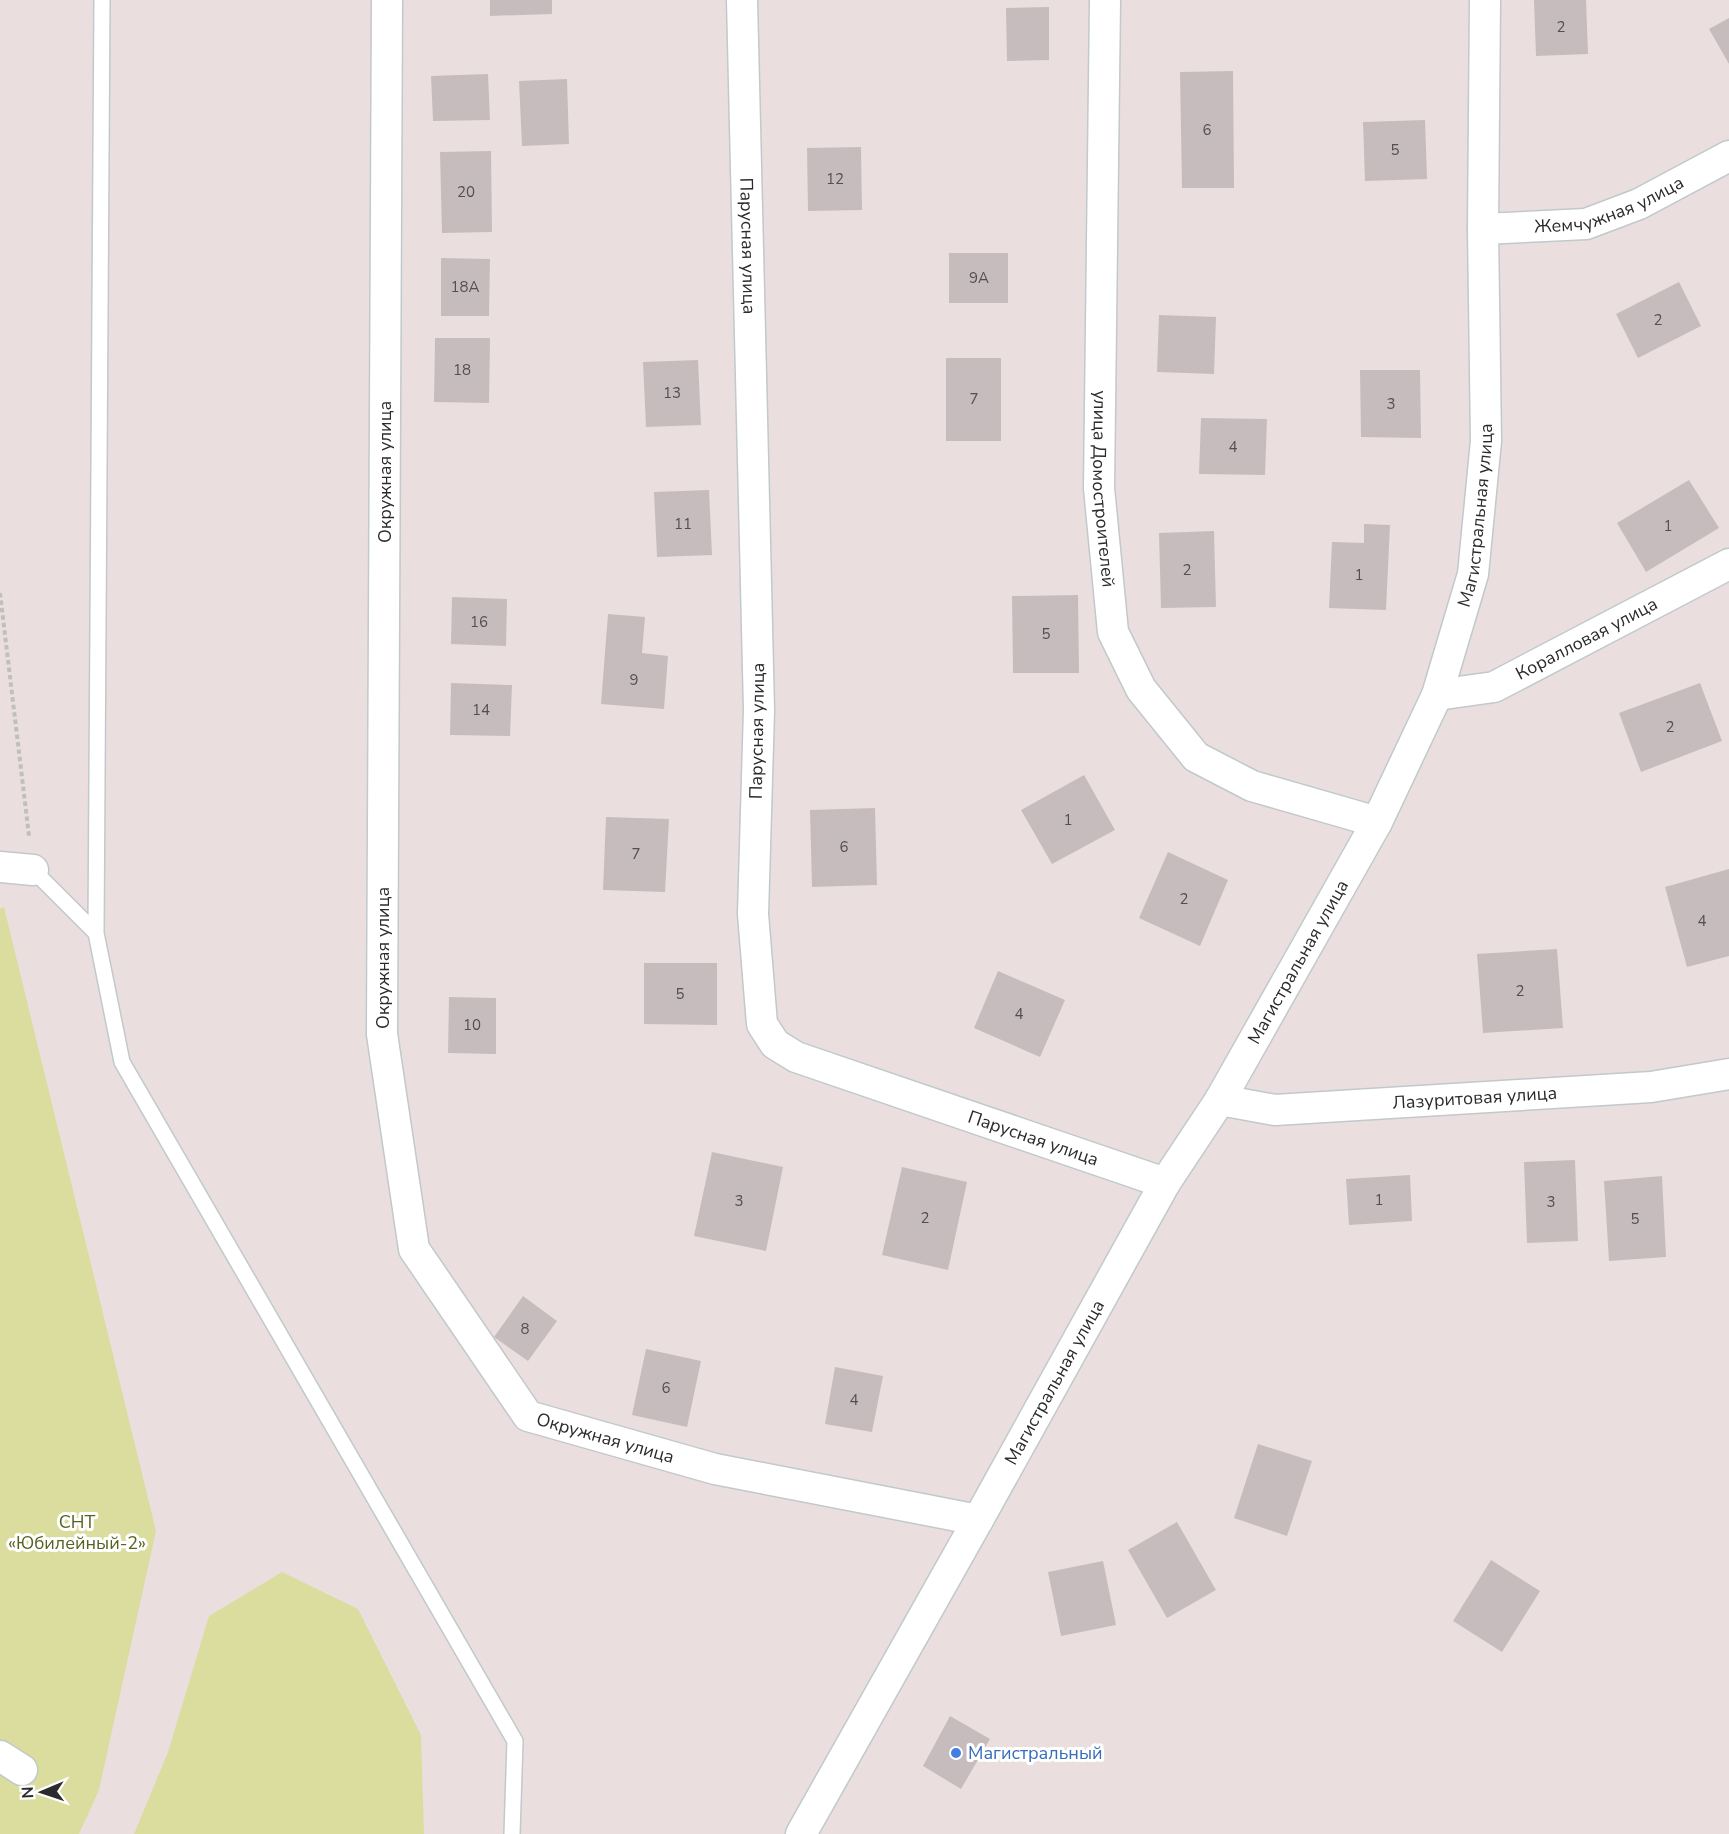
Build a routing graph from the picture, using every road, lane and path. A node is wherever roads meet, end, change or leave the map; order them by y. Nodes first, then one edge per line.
1 (102, 0) edge
2 (387, 0) edge
3 (742, 0) edge
4 (1105, 0) edge
5 (1485, 0) edge
6 (1729, 156) edge
7 (1483, 229) junction
8 (1729, 564) edge
9 (0, 593) edge
10 (1437, 695) junction
11 (1377, 822) junction
12 (0, 867) edge
13 (33, 870) junction
14 (96, 933) junction
15 (1729, 1074) edge
16 (1220, 1100) junction
17 (1165, 1183) junction
18 (978, 1521) junction
19 (512, 1834) edge
20 (801, 1834) edge

1 - 14 lane
2 - 18 street, Окружная улица
3 - 17 street, Парусная улица
4 - 11 street, улица Домостроителей
5 - 7 street, Магистральная улица
6 - 7 street, Жемчужная улица
7 - 10 street, Магистральная улица
8 - 10 street, Коралловая улица
9 - 13 path
10 - 11 street, Магистральная улица
11 - 16 street, Магистральная улица
12 - 13 street
13 - 14 lane
14 - 19 lane
15 - 16 street, Лазуритовая улица
16 - 17 street, Магистральная улица
17 - 18 street, Магистральная улица
18 - 20 street, Магистральная улица

